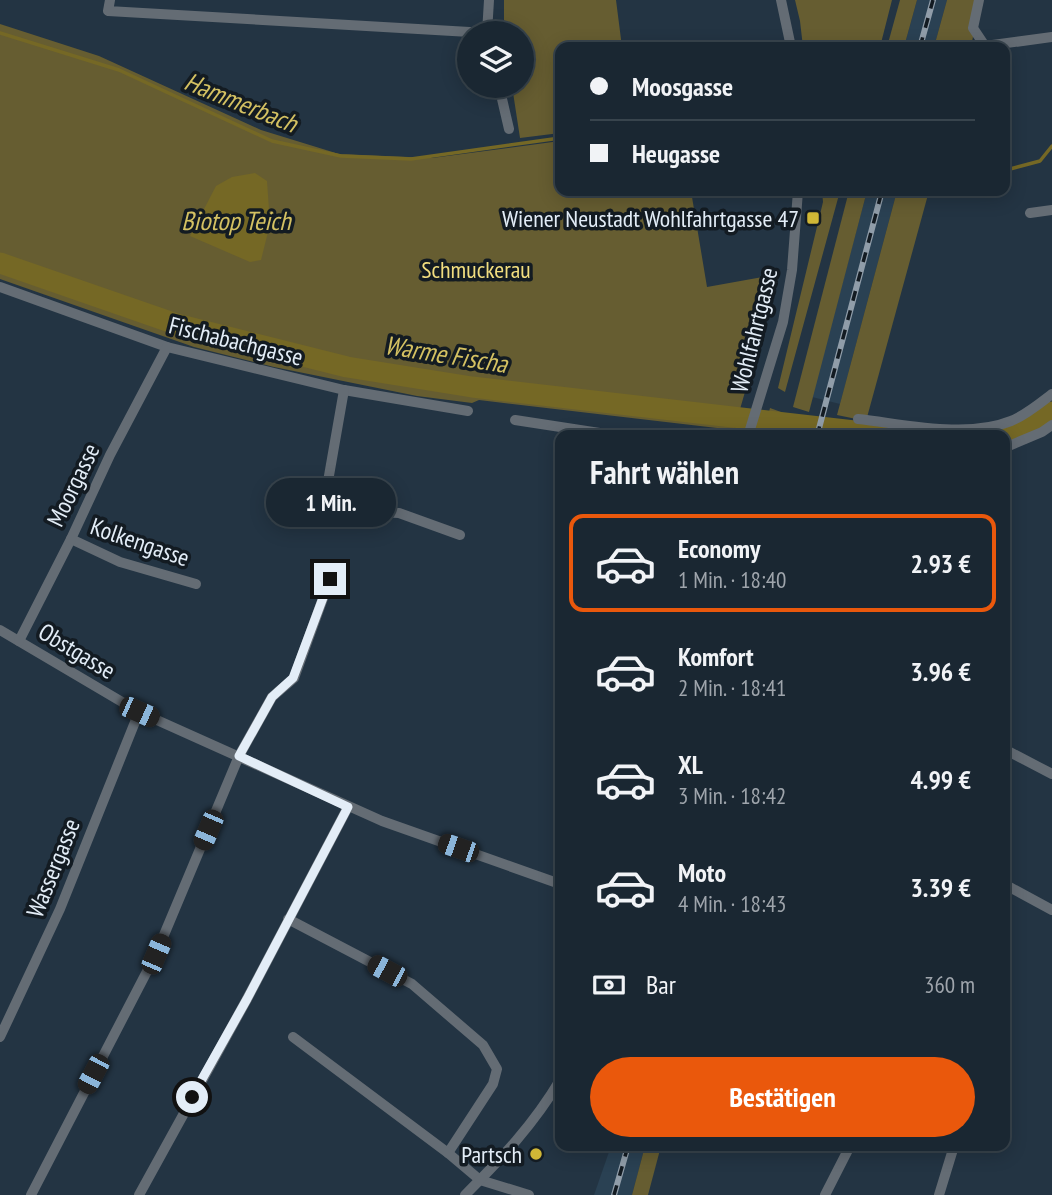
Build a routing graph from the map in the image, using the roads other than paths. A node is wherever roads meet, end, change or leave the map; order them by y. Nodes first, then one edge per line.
1 (489, 0) edge
2 (780, 0) edge
3 (979, 0) edge
4 (109, 6) edge
5 (488, 21) edge
6 (457, 31) edge
7 (1052, 37) edge
8 (790, 42) edge
9 (983, 42) edge
10 (1010, 43) edge
11 (502, 98) edge
12 (509, 129) dead end
13 (799, 196) edge
14 (1052, 210) edge
15 (1030, 213) dead end
16 (0, 287) edge
17 (167, 347) junction
18 (344, 390) junction
19 (1052, 394) edge
20 (468, 411) dead end
21 (858, 419) dead end
22 (515, 420) dead end
23 (1052, 425) edge
24 (580, 430) edge
25 (750, 430) edge
26 (1010, 445) edge
27 (460, 535) dead end
28 (71, 539) junction
29 (330, 579) dead end
30 (197, 584) dead end
31 (0, 630) edge
32 (19, 641) junction
33 (139, 712) junction
34 (1010, 752) edge
35 (239, 756) junction
36 (1052, 774) edge
37 (348, 807) junction
38 (555, 882) edge
39 (1010, 887) edge
40 (1052, 910) edge
41 (288, 919) junction
42 (0, 1037) edge
43 (293, 1037) dead end
44 (555, 1089) edge
45 (847, 1151) edge
46 (952, 1151) edge
47 (447, 1153) junction
48 (480, 1180) junction
49 (31, 1195) edge
50 (139, 1195) edge
51 (465, 1195) edge
52 (529, 1195) edge
53 (825, 1195) edge
54 (939, 1195) edge

1 - 5 street
2 - 8 street
3 - 9 street
4 - 6 street
7 - 10 street
11 - 12 street
13 - 25 street, Wohlfahrtgasse
14 - 15 street
16 - 17 street, Fischabachgasse
17 - 18 street, Fischabachgasse
17 - 28 street, Moorgasse
18 - 20 street, Fischabachgasse
18 - 27 street
19 - 21 street
22 - 24 street
23 - 26 street
28 - 30 street, Kolkengasse
28 - 32 street, Moorgasse
29 - 35 street
31 - 32 street, Obstgasse
32 - 33 street, Obstgasse
33 - 35 street, Obstgasse
33 - 42 street, Wassergasse
34 - 36 street
35 - 37 street, Obstgasse
35 - 49 street
37 - 38 street, Obstgasse
37 - 41 street
39 - 40 street
41 - 47 street
41 - 50 street
43 - 47 street
44 - 48 street
45 - 53 street
46 - 54 street
47 - 48 street
48 - 51 street
48 - 52 street

